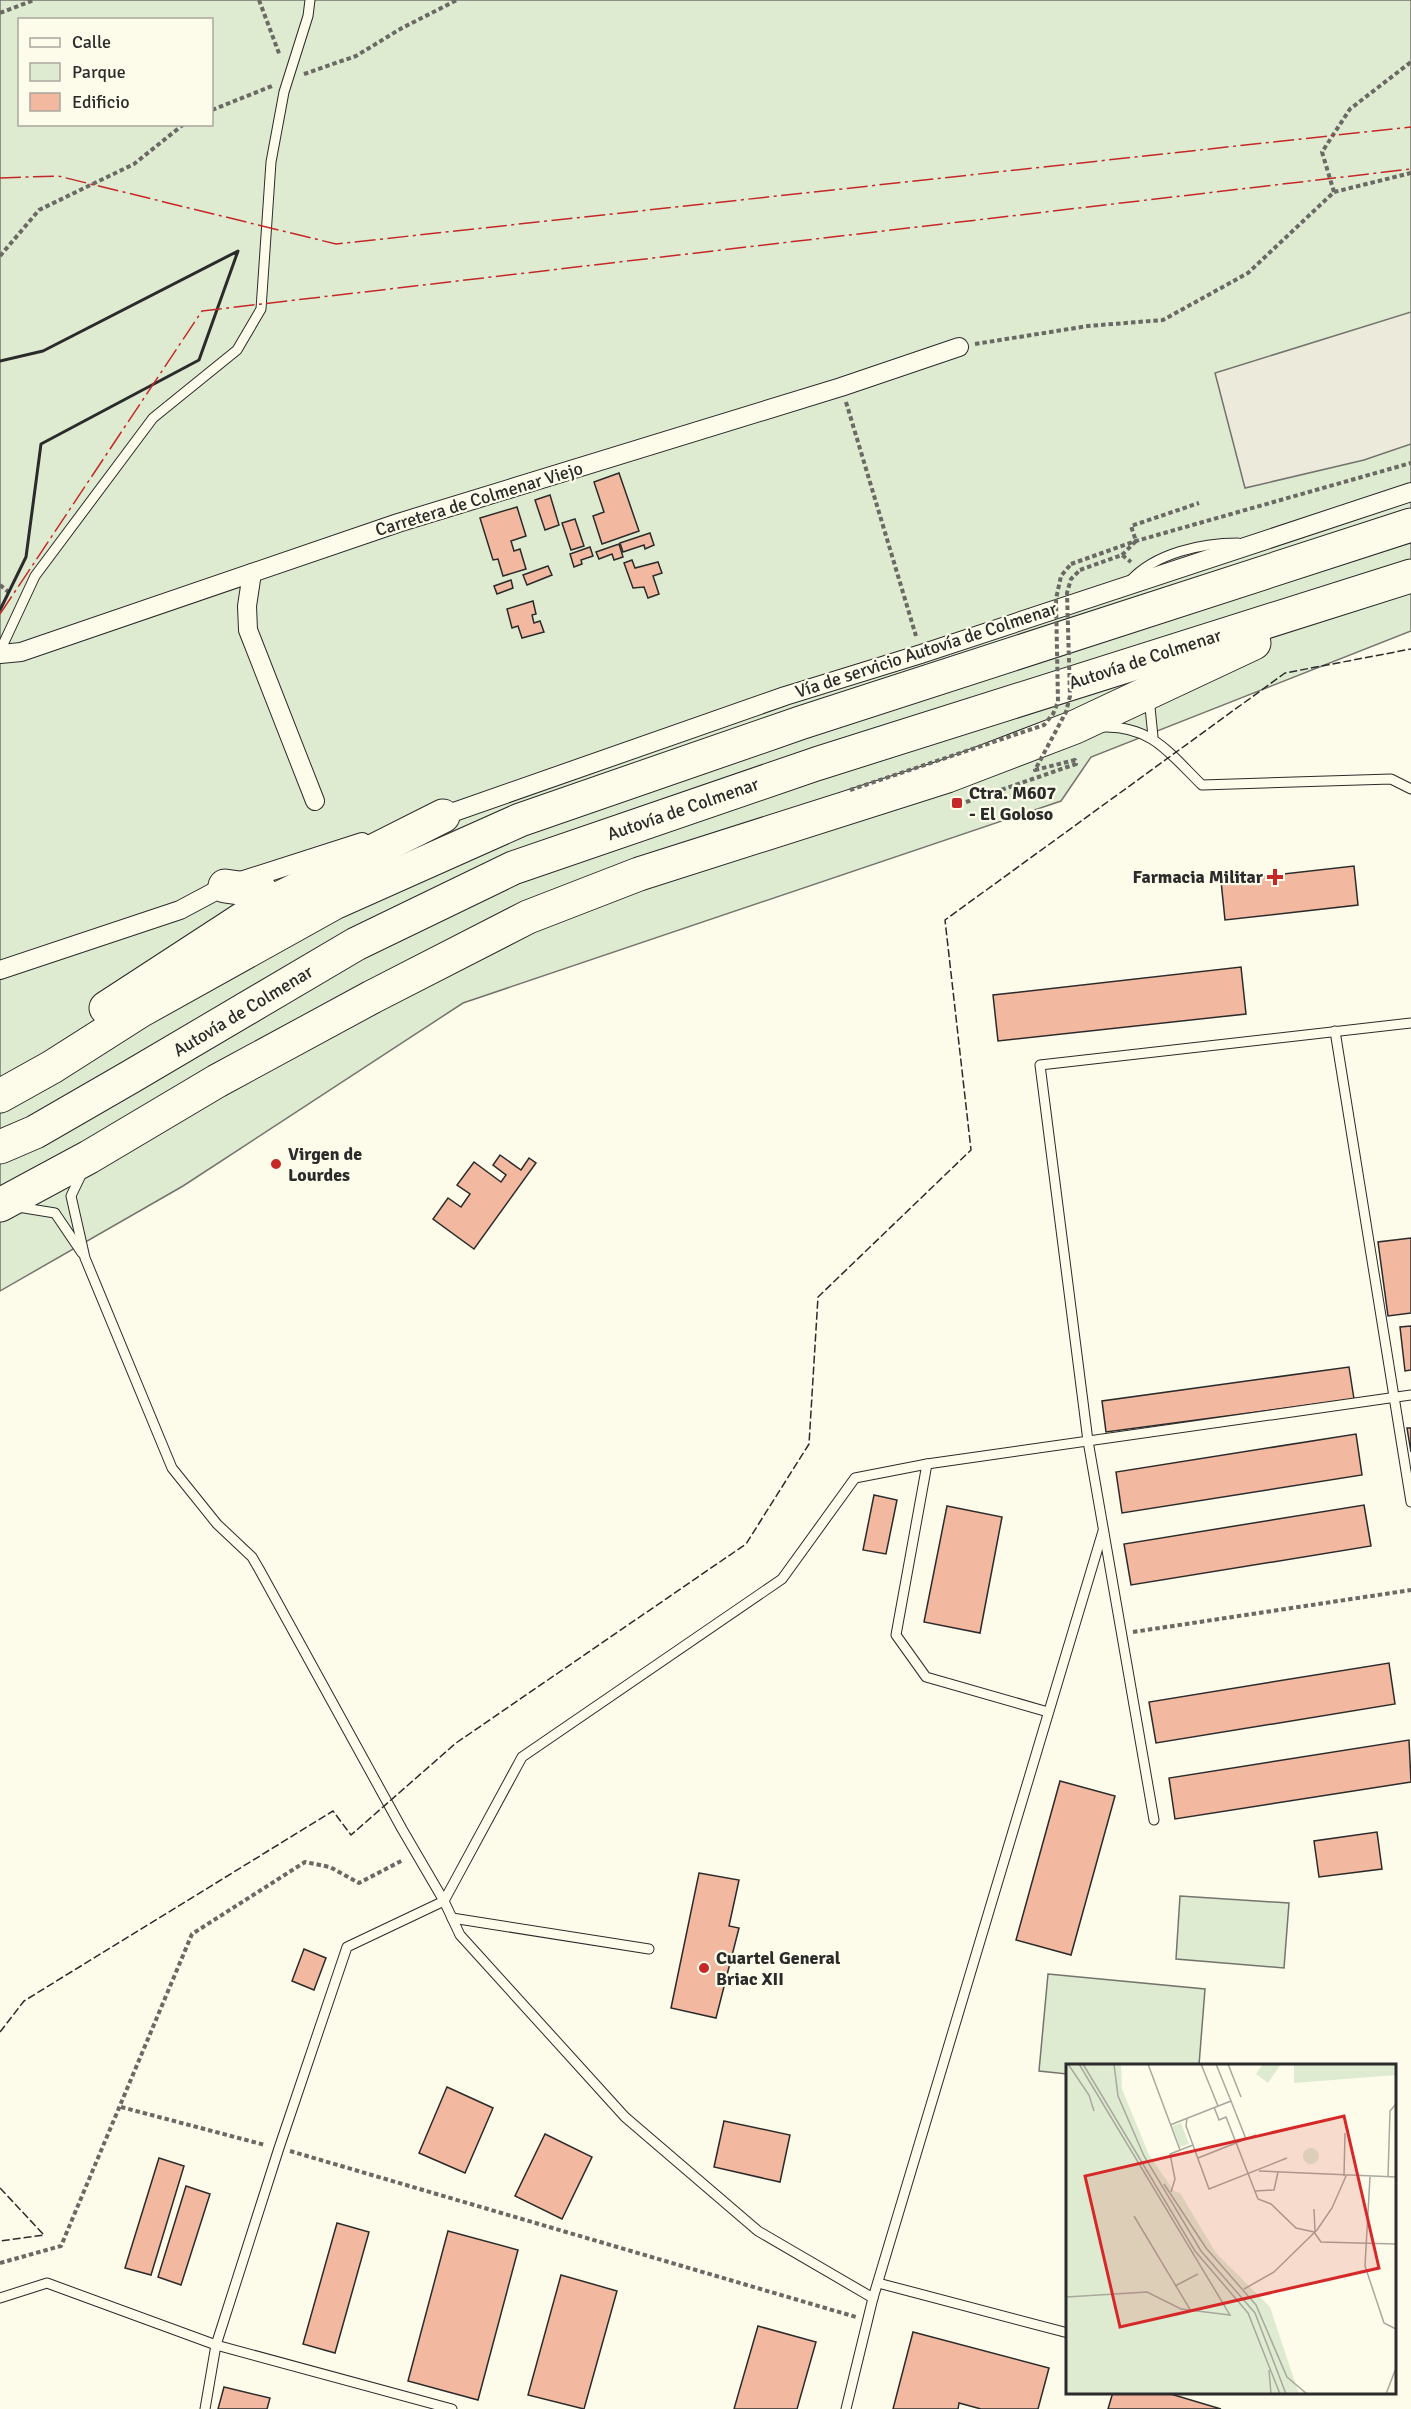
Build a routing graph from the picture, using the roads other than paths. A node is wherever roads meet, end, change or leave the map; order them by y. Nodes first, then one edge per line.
1 (310, 0) edge
2 (959, 347) road end
3 (1411, 492) edge
4 (1411, 525) edge
5 (1252, 544) junction
6 (252, 573) junction
7 (1411, 576) edge
8 (1125, 585) junction
9 (1346, 595) junction
10 (0, 653) edge
11 (1166, 684) junction
12 (1075, 727) junction
13 (1153, 737) junction
14 (1411, 789) edge
15 (315, 801) dead end
16 (443, 816) junction
17 (225, 886) junction
18 (258, 909) junction
19 (0, 970) edge
20 (1411, 1023) edge
21 (1335, 1031) junction
22 (0, 1088) edge
23 (0, 1096) edge
24 (0, 1147) edge
25 (89, 1157) junction
26 (1, 1204) edge
27 (85, 1258) junction
28 (1411, 1395) edge
29 (1394, 1398) junction
30 (1088, 1441) junction
31 (927, 1464) junction
32 (1411, 1497) edge
33 (1103, 1529) junction
34 (1048, 1712) junction
35 (1154, 1820) dead end
36 (444, 1900) junction
37 (452, 1918) junction
38 (650, 1949) dead end
39 (878, 2283) junction
40 (0, 2298) edge
41 (873, 2298) junction
42 (1066, 2332) edge
43 (216, 2345) junction
44 (205, 2409) edge
45 (452, 2409) edge
46 (846, 2409) edge

1 - 10 lane
2 - 6 street, Carretera de Colmenar Viejo
3 - 5 street, Vía de servicio Autovía de Colmenar
4 - 23 highway
5 - 8 street, Vía de servicio Autovía de Colmenar
5 - 8 lane
6 - 10 street, Carretera de Colmenar Viejo
6 - 15 street
7 - 9 highway, Autovía de Colmenar
8 - 16 street, Vía de servicio Autovía de Colmenar
9 - 11 highway
9 - 24 highway, Autovía de Colmenar
11 - 12 highway
11 - 13 lane
12 - 13 lane
12 - 25 highway
13 - 14 lane
16 - 17 street, Vía de servicio Autovía de Colmenar
16 - 18 highway
17 - 18 highway
17 - 19 street
18 - 22 highway
20 - 21 lane
21 - 29 lane
21 - 30 lane
25 - 26 highway
25 - 27 lane
26 - 27 lane
27 - 36 lane
28 - 29 lane
29 - 30 lane
29 - 32 lane
30 - 31 lane
30 - 33 lane
31 - 34 lane
31 - 36 lane
33 - 34 lane
33 - 35 lane
34 - 39 lane
36 - 37 lane
36 - 43 lane
37 - 38 lane
37 - 41 lane
39 - 41 lane
39 - 42 lane
40 - 43 lane
41 - 46 lane
43 - 44 lane
43 - 45 lane

